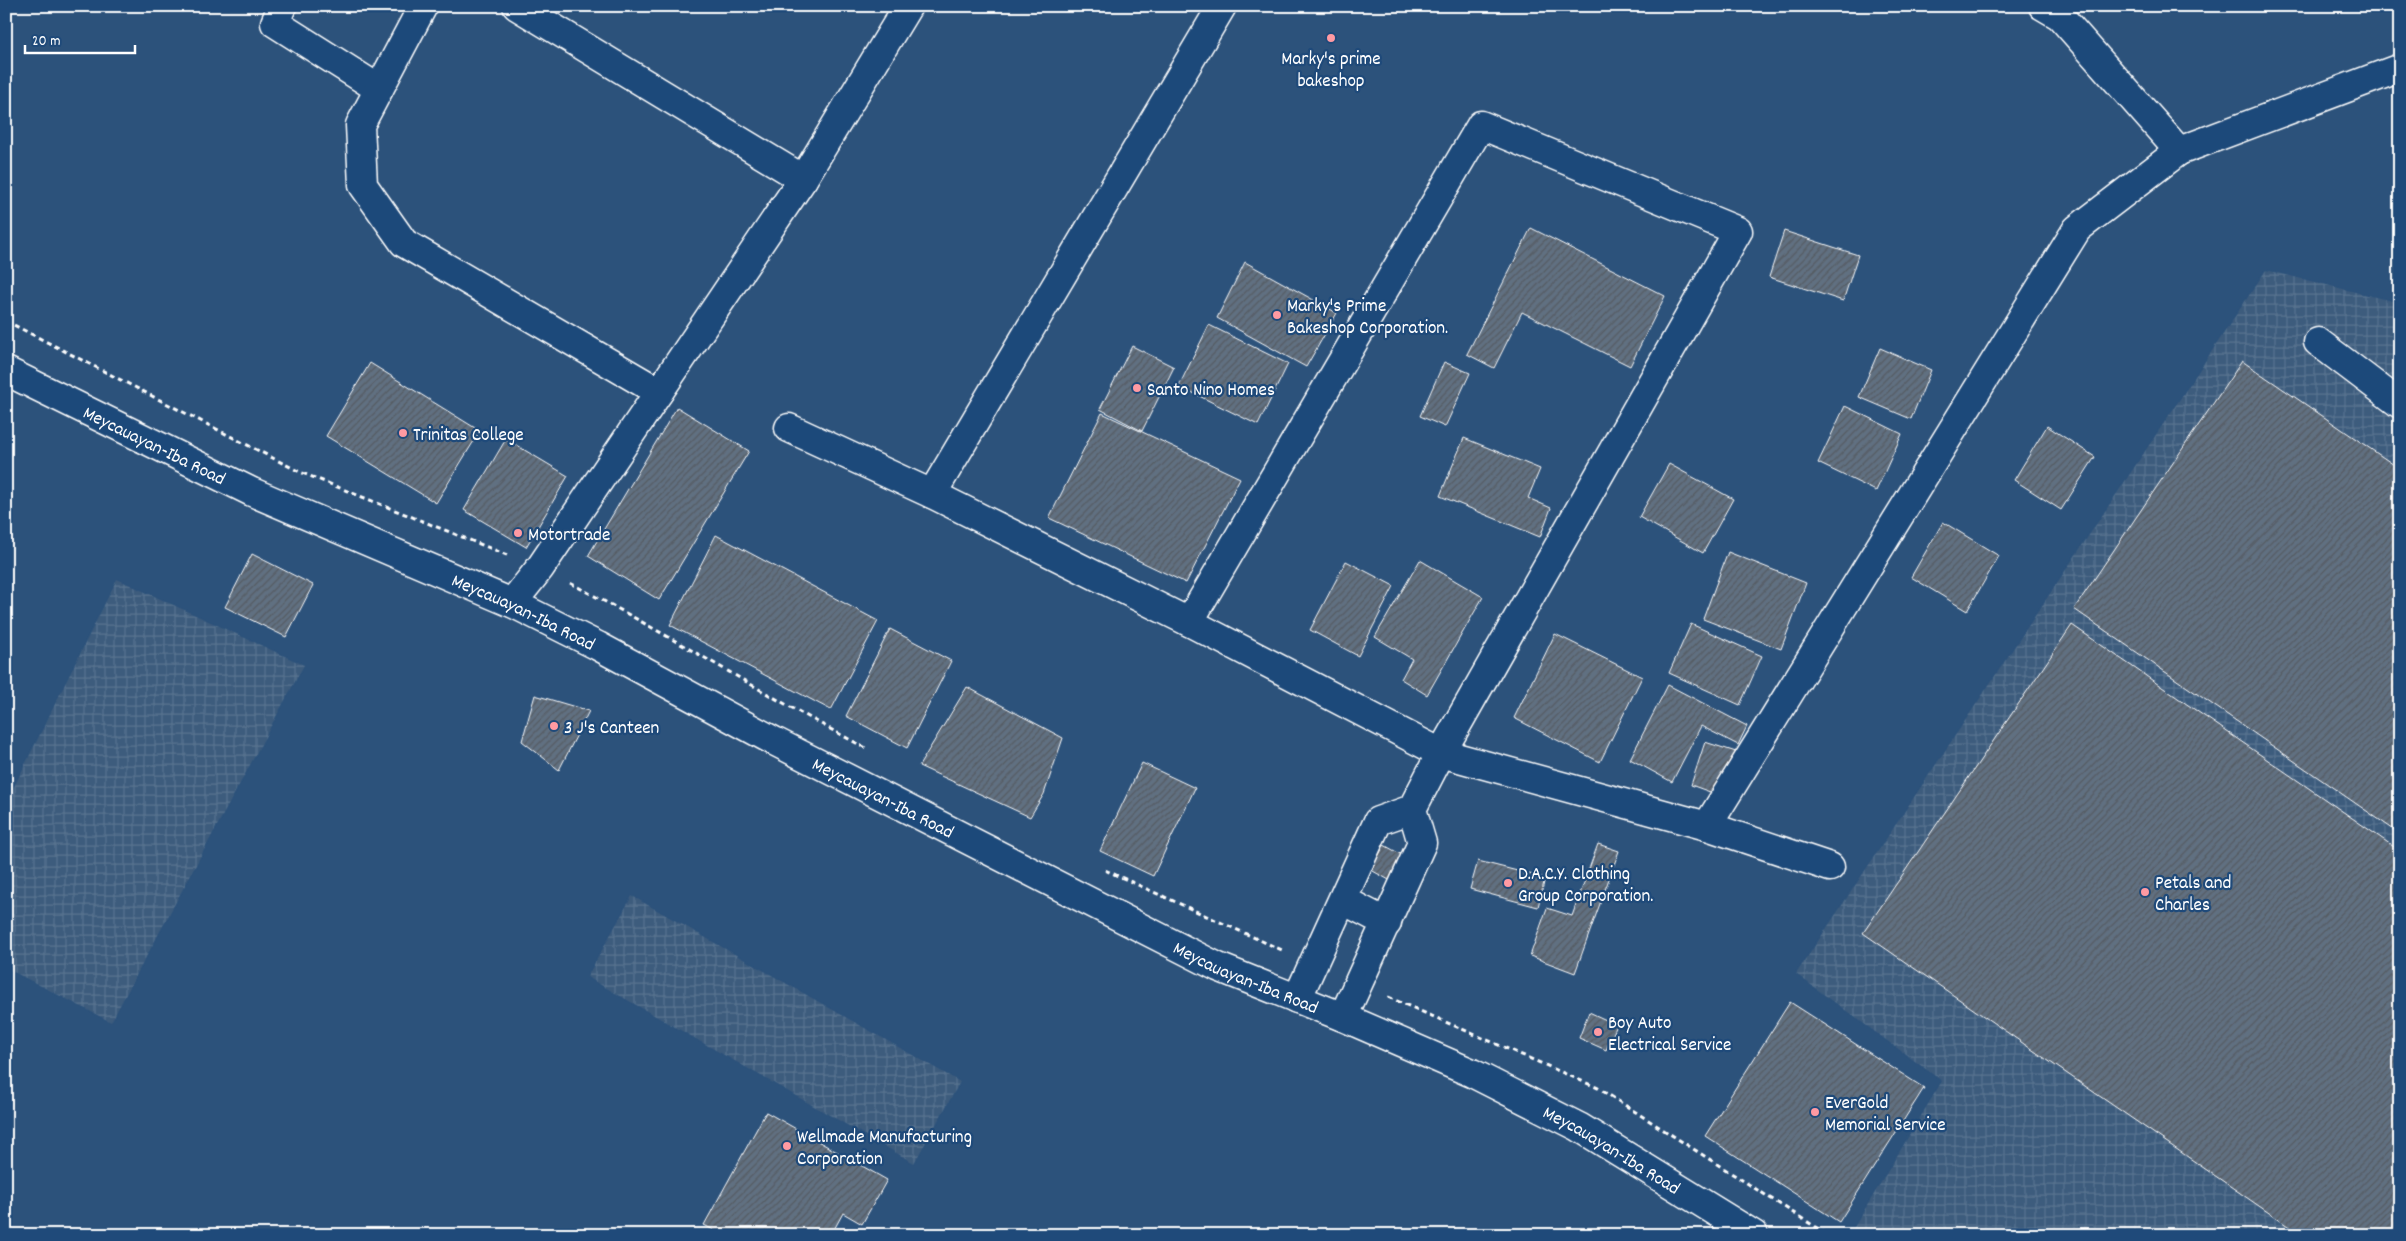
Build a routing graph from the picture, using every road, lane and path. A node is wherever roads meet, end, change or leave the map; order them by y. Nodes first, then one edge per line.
1 (282, 6) edge
2 (423, 6) edge
3 (517, 6) edge
4 (908, 6) edge
5 (1222, 6) edge
6 (2043, 6) edge
7 (2400, 68) edge
8 (379, 89) junction
9 (2179, 152) junction
10 (803, 179) junction
11 (6, 321) edge
12 (2318, 342) dead end
13 (6, 371) edge
14 (659, 392) junction
15 (2400, 404) edge
16 (789, 428) dead end
17 (932, 494) junction
18 (540, 568) junction
19 (512, 603) junction
20 (1188, 622) junction
21 (873, 751) dead end
22 (1441, 753) junction
23 (1412, 809) junction
24 (1707, 826) junction
25 (1100, 867) dead end
26 (1830, 867) dead end
27 (1342, 900) junction
28 (1386, 923) junction
29 (1312, 964) junction
30 (1358, 984) junction
31 (1297, 999) junction
32 (1343, 1017) junction
33 (1754, 1235) edge
34 (1828, 1235) edge

1 - 8 street
2 - 8 street
3 - 10 street
4 - 10 street
5 - 17 street
6 - 9 street
7 - 9 street
8 - 14 street
9 - 24 street
10 - 14 street
11 - 18 path
12 - 15 street
13 - 19 street, Meycauayan-Iba Road
14 - 18 street
16 - 17 street
17 - 20 street
18 - 19 street
18 - 21 path
19 - 31 street, Meycauayan-Iba Road
20 - 22 street
20 - 22 street
22 - 23 street
22 - 24 street
23 - 27 street
23 - 28 street
24 - 26 street
25 - 29 path
27 - 28 street
27 - 29 street
28 - 30 street
29 - 31 street
30 - 32 street
30 - 34 path
31 - 32 street, Meycauayan-Iba Road
32 - 33 street, Meycauayan-Iba Road

